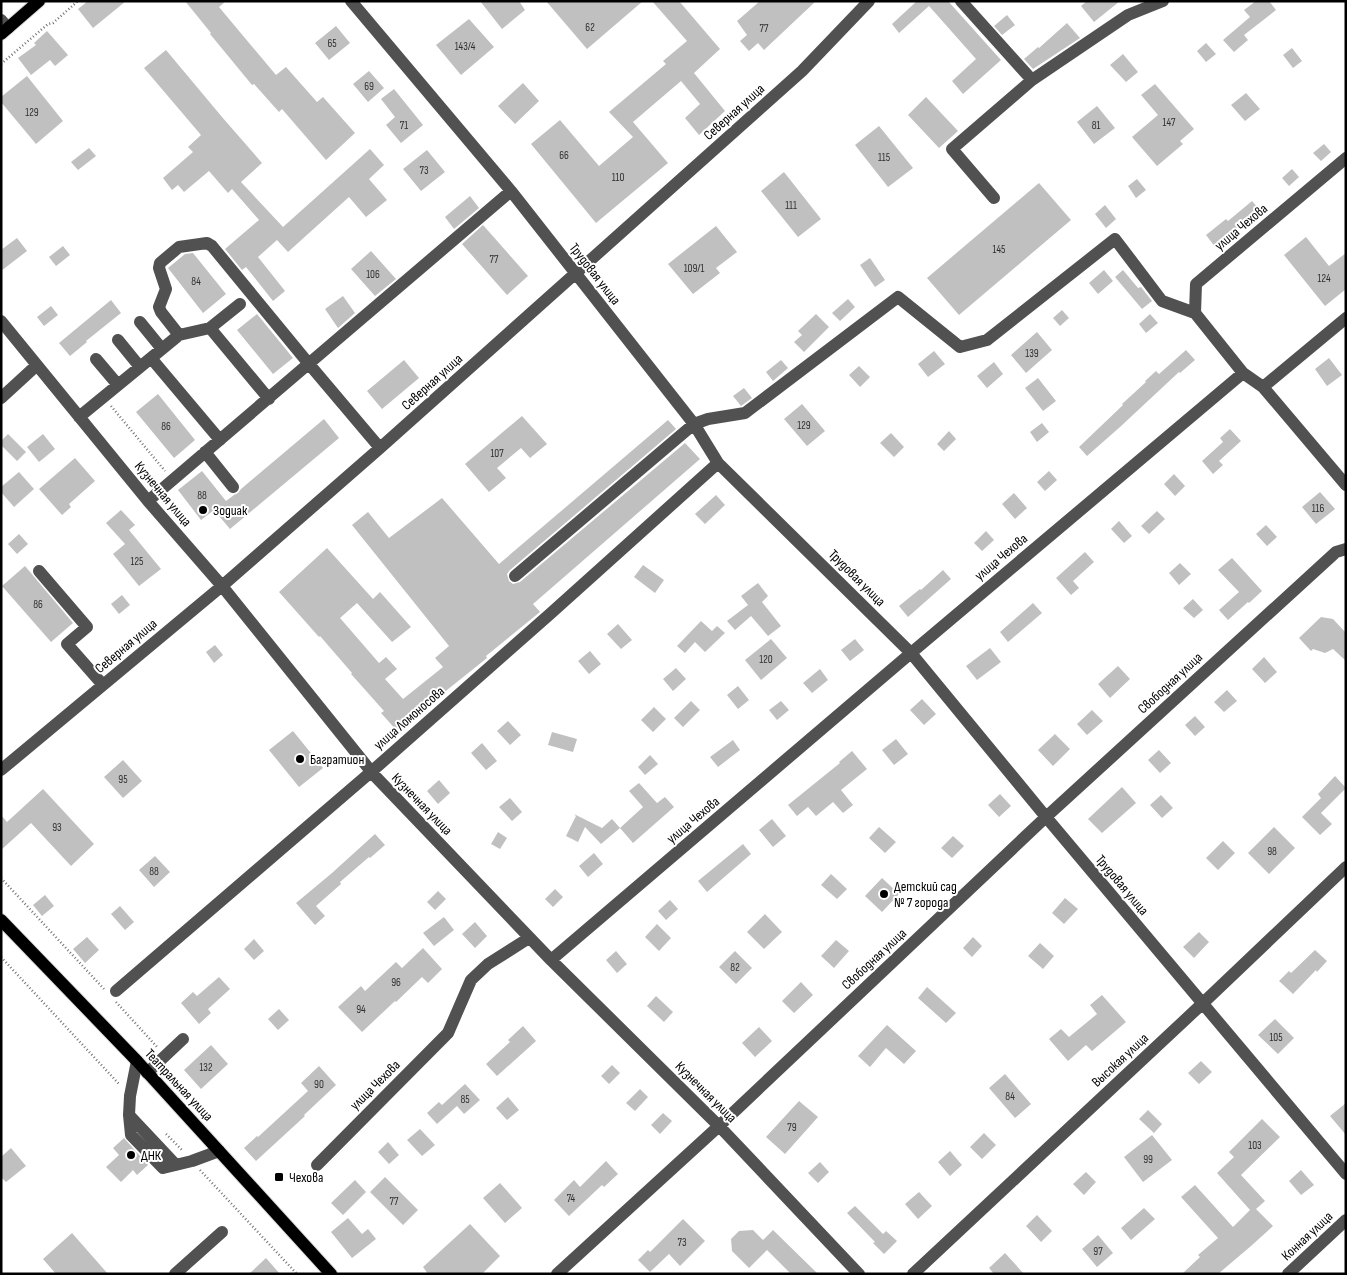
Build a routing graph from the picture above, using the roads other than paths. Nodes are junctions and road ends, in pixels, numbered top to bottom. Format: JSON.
{"nodes":[{"id":1,"x":39,"y":1,"type":"edge"},
{"id":2,"x":351,"y":1,"type":"edge"},
{"id":3,"x":869,"y":1,"type":"edge"},
{"id":4,"x":961,"y":1,"type":"edge"},
{"id":5,"x":1163,"y":1,"type":"edge"},
{"id":6,"x":4,"y":27,"type":"edge"},
{"id":7,"x":1032,"y":80,"type":"junction"},
{"id":8,"x":1346,"y":158,"type":"edge"},
{"id":9,"x":511,"y":191,"type":"junction"},
{"id":10,"x":994,"y":198,"type":"dead end"},
{"id":11,"x":575,"y":273,"type":"junction"},
{"id":12,"x":240,"y":304,"type":"dead end"},
{"id":13,"x":1195,"y":313,"type":"junction"},
{"id":14,"x":1346,"y":318,"type":"edge"},
{"id":15,"x":1,"y":321,"type":"edge"},
{"id":16,"x":140,"y":322,"type":"dead end"},
{"id":17,"x":210,"y":328,"type":"junction"},
{"id":18,"x":179,"y":335,"type":"junction"},
{"id":19,"x":118,"y":340,"type":"dead end"},
{"id":20,"x":162,"y":349,"type":"junction"},
{"id":21,"x":151,"y":358,"type":"junction"},
{"id":22,"x":96,"y":359,"type":"dead end"},
{"id":23,"x":309,"y":364,"type":"junction"},
{"id":24,"x":37,"y":365,"type":"junction"},
{"id":25,"x":140,"y":367,"type":"junction"},
{"id":26,"x":1242,"y":373,"type":"junction"},
{"id":27,"x":118,"y":385,"type":"junction"},
{"id":28,"x":1263,"y":387,"type":"junction"},
{"id":29,"x":1,"y":398,"type":"edge"},
{"id":30,"x":269,"y":398,"type":"junction"},
{"id":31,"x":79,"y":417,"type":"junction"},
{"id":32,"x":694,"y":424,"type":"junction"},
{"id":33,"x":220,"y":440,"type":"junction"},
{"id":34,"x":380,"y":448,"type":"junction"},
{"id":35,"x":205,"y":452,"type":"junction"},
{"id":36,"x":718,"y":462,"type":"junction"},
{"id":37,"x":1346,"y":485,"type":"edge"},
{"id":38,"x":233,"y":486,"type":"dead end"},
{"id":39,"x":148,"y":501,"type":"junction"},
{"id":40,"x":1346,"y":549,"type":"edge"},
{"id":41,"x":39,"y":570,"type":"dead end"},
{"id":42,"x":515,"y":576,"type":"dead end"},
{"id":43,"x":222,"y":586,"type":"junction"},
{"id":44,"x":911,"y":653,"type":"junction"},
{"id":45,"x":103,"y":685,"type":"junction"},
{"id":46,"x":1,"y":770,"type":"edge"},
{"id":47,"x":371,"y":772,"type":"junction"},
{"id":48,"x":1046,"y":818,"type":"junction"},
{"id":49,"x":1346,"y":867,"type":"edge"},
{"id":50,"x":1,"y":920,"type":"edge"},
{"id":51,"x":530,"y":938,"type":"junction"},
{"id":52,"x":551,"y":960,"type":"junction"},
{"id":53,"x":112,"y":994,"type":"road end"},
{"id":54,"x":1202,"y":1004,"type":"junction"},
{"id":55,"x":183,"y":1039,"type":"dead end"},
{"id":56,"x":137,"y":1061,"type":"junction"},
{"id":57,"x":147,"y":1073,"type":"junction"},
{"id":58,"x":719,"y":1126,"type":"junction"},
{"id":59,"x":220,"y":1151,"type":"junction"},
{"id":60,"x":317,"y":1165,"type":"dead end"},
{"id":61,"x":1346,"y":1174,"type":"edge"},
{"id":62,"x":1346,"y":1220,"type":"edge"},
{"id":63,"x":222,"y":1232,"type":"dead end"},
{"id":64,"x":175,"y":1274,"type":"edge"},
{"id":65,"x":331,"y":1274,"type":"edge"},
{"id":66,"x":557,"y":1274,"type":"edge"},
{"id":67,"x":859,"y":1274,"type":"edge"},
{"id":68,"x":913,"y":1274,"type":"edge"},
{"id":69,"x":1288,"y":1274,"type":"edge"}],
"edges":[{"from":1,"to":6,"type":"main road"},
{"from":2,"to":9,"type":"street","name":"Трудовая улица"},
{"from":3,"to":11,"type":"street","name":"Северная улица"},
{"from":4,"to":7,"type":"street"},
{"from":5,"to":7,"type":"street"},
{"from":7,"to":10,"type":"street"},
{"from":8,"to":13,"type":"street","name":"улица Чехова"},
{"from":9,"to":11,"type":"street","name":"Трудовая улица"},
{"from":9,"to":23,"type":"street"},
{"from":11,"to":32,"type":"street","name":"Трудовая улица"},
{"from":11,"to":34,"type":"street","name":"Северная улица"},
{"from":12,"to":17,"type":"street"},
{"from":13,"to":26,"type":"street"},
{"from":13,"to":32,"type":"street"},
{"from":14,"to":28,"type":"street"},
{"from":15,"to":24,"type":"street","name":"Кузнечная улица"},
{"from":16,"to":20,"type":"street"},
{"from":17,"to":18,"type":"street"},
{"from":17,"to":30,"type":"street"},
{"from":18,"to":20,"type":"street"},
{"from":18,"to":23,"type":"street"},
{"from":19,"to":25,"type":"street"},
{"from":20,"to":21,"type":"street"},
{"from":21,"to":25,"type":"street"},
{"from":21,"to":33,"type":"street"},
{"from":22,"to":27,"type":"street"},
{"from":23,"to":30,"type":"street"},
{"from":23,"to":34,"type":"street"},
{"from":24,"to":29,"type":"street"},
{"from":24,"to":31,"type":"street","name":"Кузнечная улица"},
{"from":25,"to":27,"type":"street"},
{"from":26,"to":28,"type":"street"},
{"from":26,"to":44,"type":"street","name":"улица Чехова"},
{"from":27,"to":31,"type":"street"},
{"from":28,"to":37,"type":"street"},
{"from":30,"to":33,"type":"street"},
{"from":31,"to":39,"type":"street","name":"Кузнечная улица"},
{"from":32,"to":36,"type":"street","name":"Трудовая улица"},
{"from":32,"to":42,"type":"street"},
{"from":33,"to":35,"type":"street"},
{"from":34,"to":43,"type":"street","name":"Северная улица"},
{"from":35,"to":38,"type":"street"},
{"from":35,"to":39,"type":"street"},
{"from":36,"to":44,"type":"street","name":"Трудовая улица"},
{"from":36,"to":47,"type":"street","name":"улица Ломоносова"},
{"from":39,"to":43,"type":"street","name":"Кузнечная улица"},
{"from":40,"to":48,"type":"street","name":"Свободная улица"},
{"from":41,"to":45,"type":"street"},
{"from":43,"to":45,"type":"street","name":"Северная улица"},
{"from":43,"to":47,"type":"street","name":"Кузнечная улица"},
{"from":44,"to":48,"type":"street","name":"Трудовая улица"},
{"from":44,"to":52,"type":"street","name":"улица Чехова"},
{"from":45,"to":46,"type":"street","name":"Северная улица"},
{"from":47,"to":51,"type":"street","name":"Кузнечная улица"},
{"from":47,"to":53,"type":"street","name":"улица Ломоносова"},
{"from":48,"to":54,"type":"street","name":"Трудовая улица"},
{"from":48,"to":58,"type":"street","name":"Свободная улица"},
{"from":49,"to":54,"type":"street","name":"Высокая улица"},
{"from":50,"to":56,"type":"main road","name":"Театральная улица"},
{"from":51,"to":52,"type":"street","name":"Кузнечная улица"},
{"from":51,"to":60,"type":"street","name":"улица Чехова"},
{"from":52,"to":58,"type":"street","name":"Кузнечная улица"},
{"from":54,"to":61,"type":"street","name":"Трудовая улица"},
{"from":54,"to":68,"type":"street","name":"Высокая улица"},
{"from":55,"to":57,"type":"street"},
{"from":56,"to":57,"type":"main road","name":"Театральная улица"},
{"from":56,"to":59,"type":"street"},
{"from":57,"to":59,"type":"main road","name":"Театральная улица"},
{"from":58,"to":66,"type":"street","name":"Свободная улица"},
{"from":58,"to":67,"type":"street","name":"Кузнечная улица"},
{"from":59,"to":65,"type":"main road","name":"Театральная улица"},
{"from":62,"to":69,"type":"street","name":"Конная улица"},
{"from":63,"to":64,"type":"street"}]}
